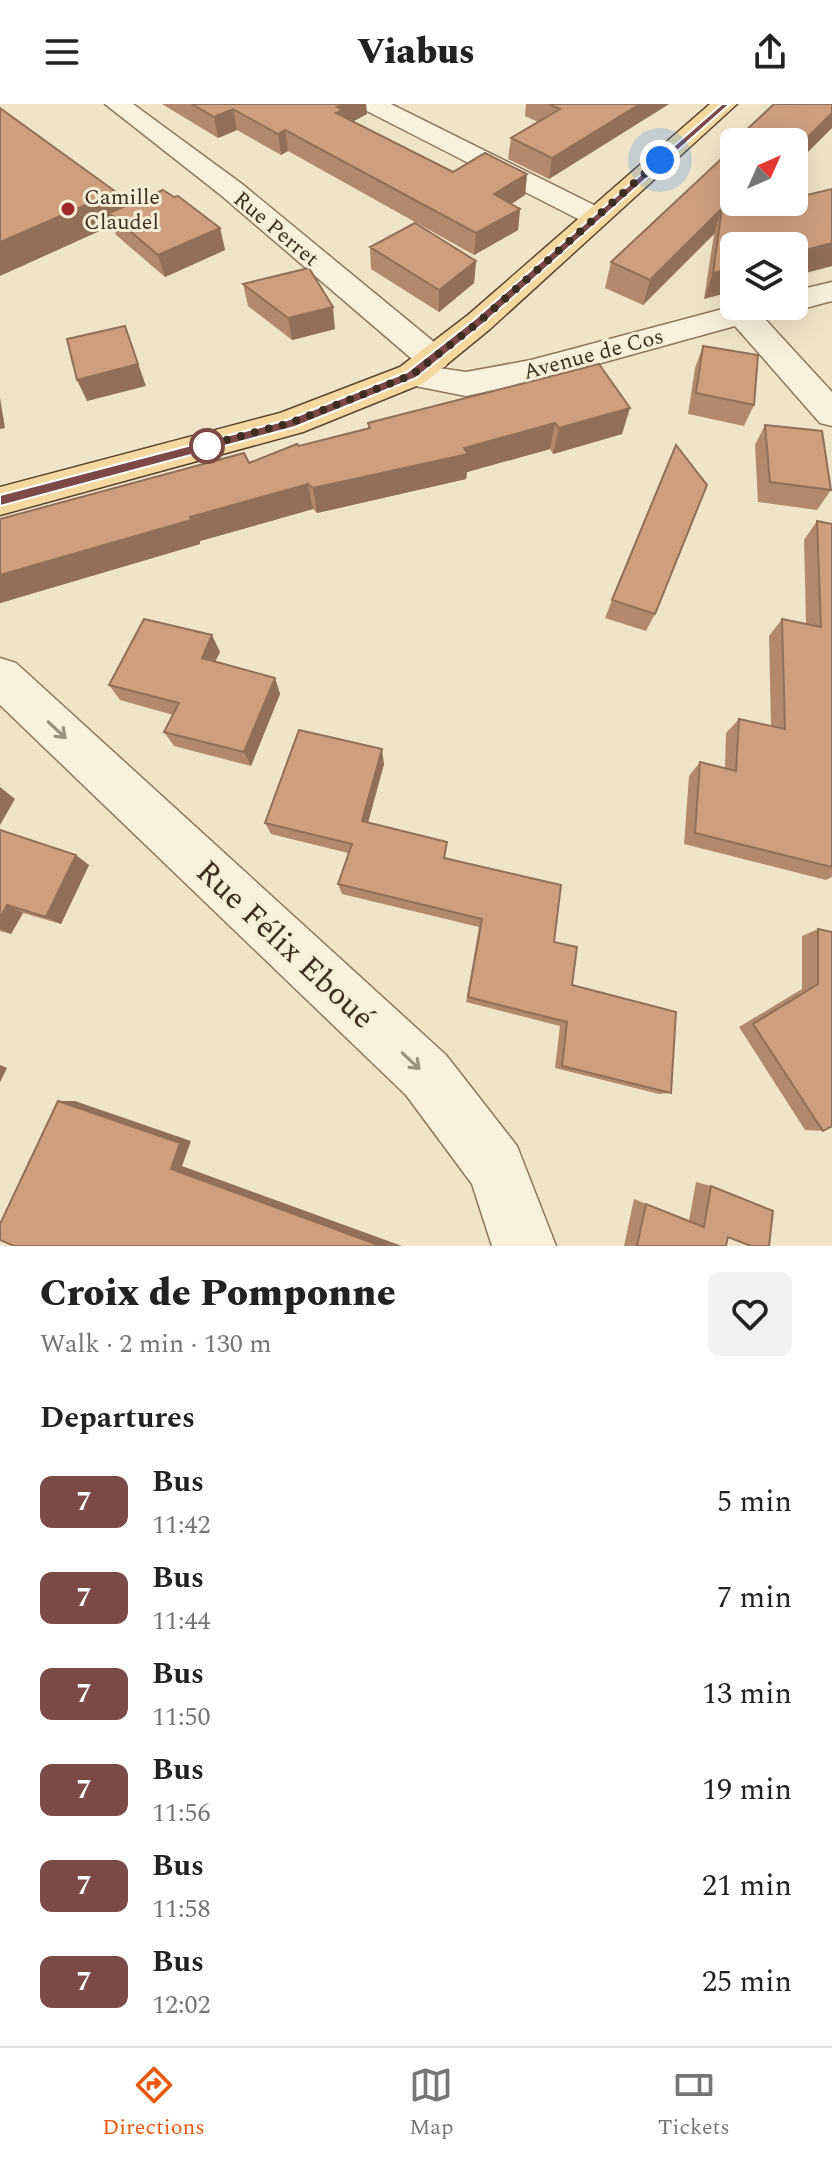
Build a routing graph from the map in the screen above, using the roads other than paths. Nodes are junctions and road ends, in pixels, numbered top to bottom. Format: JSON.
{"nodes":[{"id":1,"x":117,"y":104,"type":"edge"},
{"id":2,"x":372,"y":104,"type":"edge"},
{"id":3,"x":725,"y":104,"type":"edge"},
{"id":4,"x":596,"y":217,"type":"junction"},
{"id":5,"x":832,"y":291,"type":"edge"},
{"id":6,"x":808,"y":297,"type":"edge"},
{"id":7,"x":720,"y":320,"type":"edge"},
{"id":8,"x":765,"y":320,"type":"edge"},
{"id":9,"x":422,"y":367,"type":"junction"},
{"id":10,"x":832,"y":414,"type":"edge"},
{"id":11,"x":0,"y":501,"type":"edge"},
{"id":12,"x":0,"y":677,"type":"edge"},
{"id":13,"x":524,"y":1246,"type":"edge"}],
"edges":[{"from":1,"to":9,"type":"street","name":"Rue Perret"},
{"from":2,"to":4,"type":"street"},
{"from":3,"to":4,"type":"main road"},
{"from":4,"to":9,"type":"main road"},
{"from":5,"to":6,"type":"street"},
{"from":7,"to":9,"type":"street","name":"Avenue de Cos"},
{"from":8,"to":10,"type":"street"},
{"from":9,"to":11,"type":"main road"},
{"from":12,"to":13,"type":"street","name":"Rue Félix Eboué","one_way":true}]}
